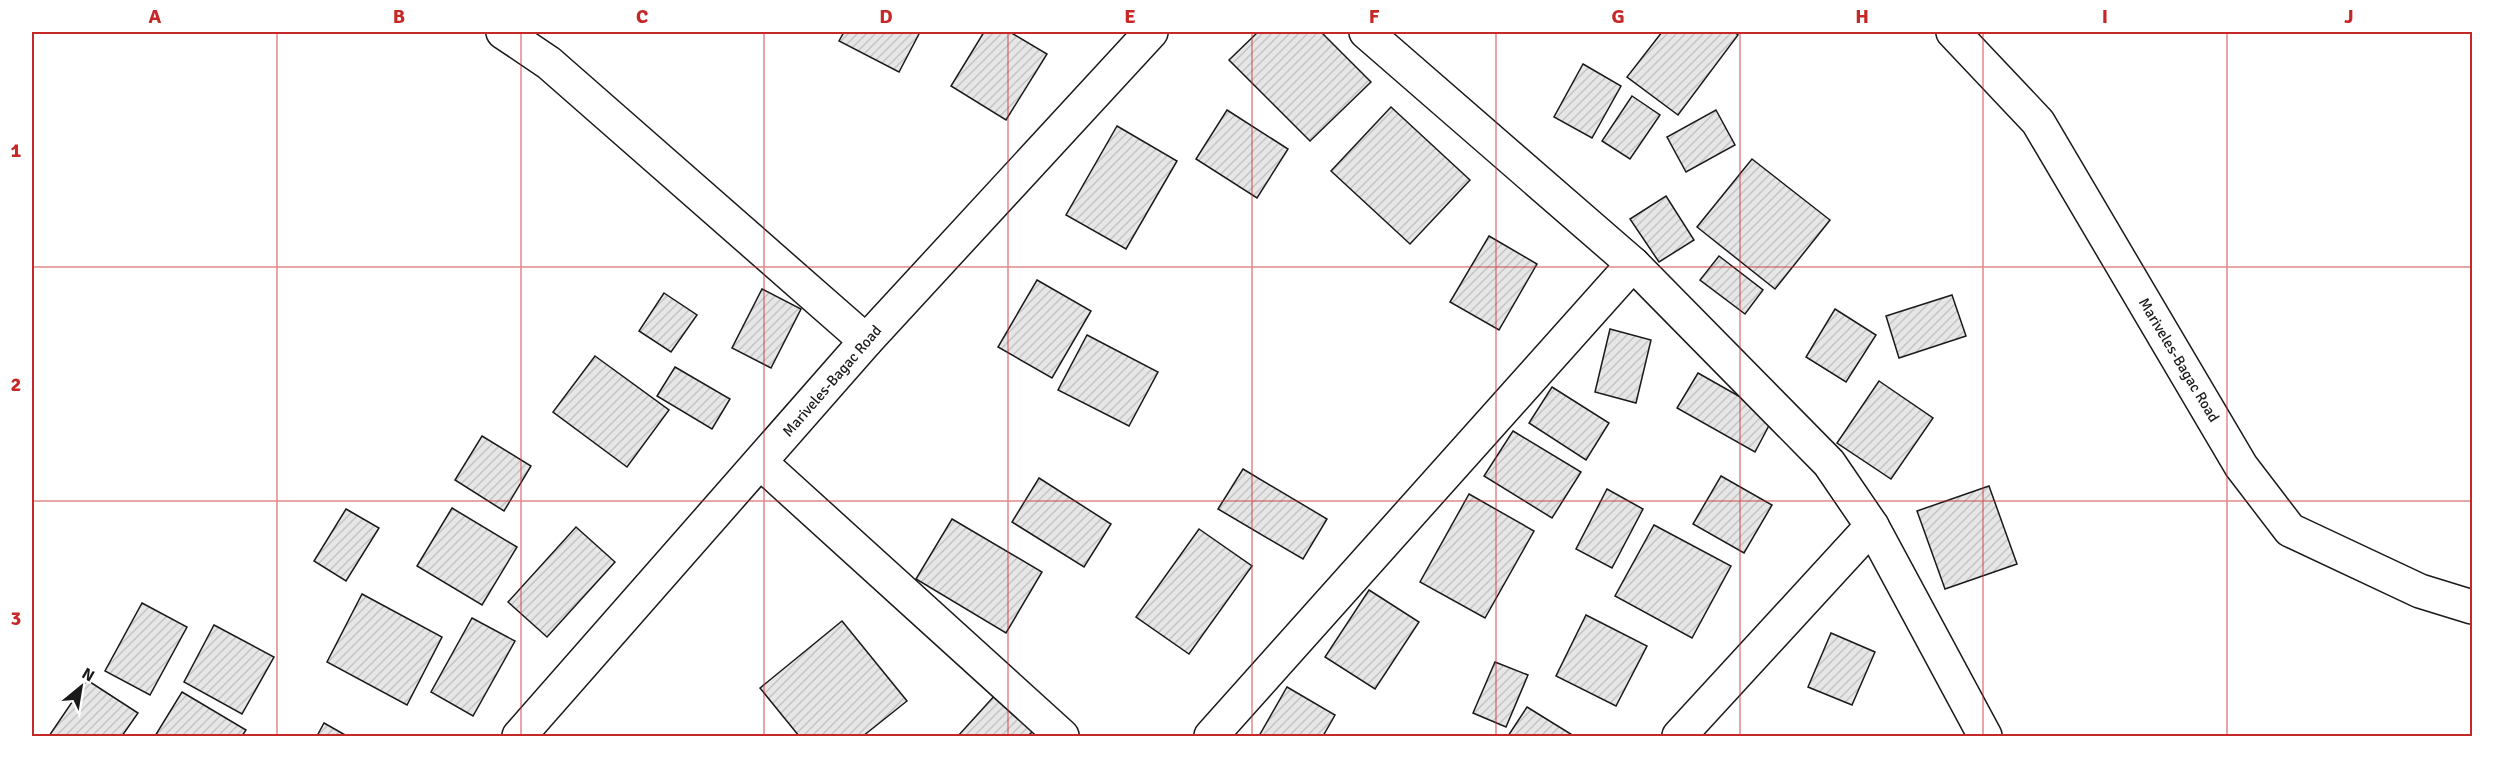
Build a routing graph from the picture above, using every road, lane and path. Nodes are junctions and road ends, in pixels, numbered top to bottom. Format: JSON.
{"nodes":[{"id":1,"x":503,"y":32,"type":"edge"},
{"id":2,"x":1151,"y":32,"type":"edge"},
{"id":3,"x":1366,"y":32,"type":"edge"},
{"id":4,"x":1953,"y":32,"type":"edge"},
{"id":5,"x":1633,"y":264,"type":"junction"},
{"id":6,"x":866,"y":341,"type":"junction"},
{"id":7,"x":760,"y":462,"type":"junction"},
{"id":8,"x":1872,"y":526,"type":"junction"},
{"id":9,"x":2472,"y":607,"type":"edge"},
{"id":10,"x":519,"y":736,"type":"edge"},
{"id":11,"x":1062,"y":736,"type":"edge"},
{"id":12,"x":1210,"y":736,"type":"edge"},
{"id":13,"x":1679,"y":736,"type":"edge"},
{"id":14,"x":1985,"y":736,"type":"edge"}],
"edges":[{"from":1,"to":6,"type":"street"},
{"from":2,"to":6,"type":"street","name":"Mariveles-Bagac Road"},
{"from":3,"to":5,"type":"street"},
{"from":4,"to":9,"type":"street","name":"Mariveles-Bagac Road"},
{"from":5,"to":8,"type":"street"},
{"from":5,"to":12,"type":"street"},
{"from":6,"to":7,"type":"street","name":"Mariveles-Bagac Road"},
{"from":7,"to":10,"type":"street","name":"Mariveles-Bagac Road"},
{"from":7,"to":11,"type":"street"},
{"from":8,"to":13,"type":"street"},
{"from":8,"to":14,"type":"street"}]}
